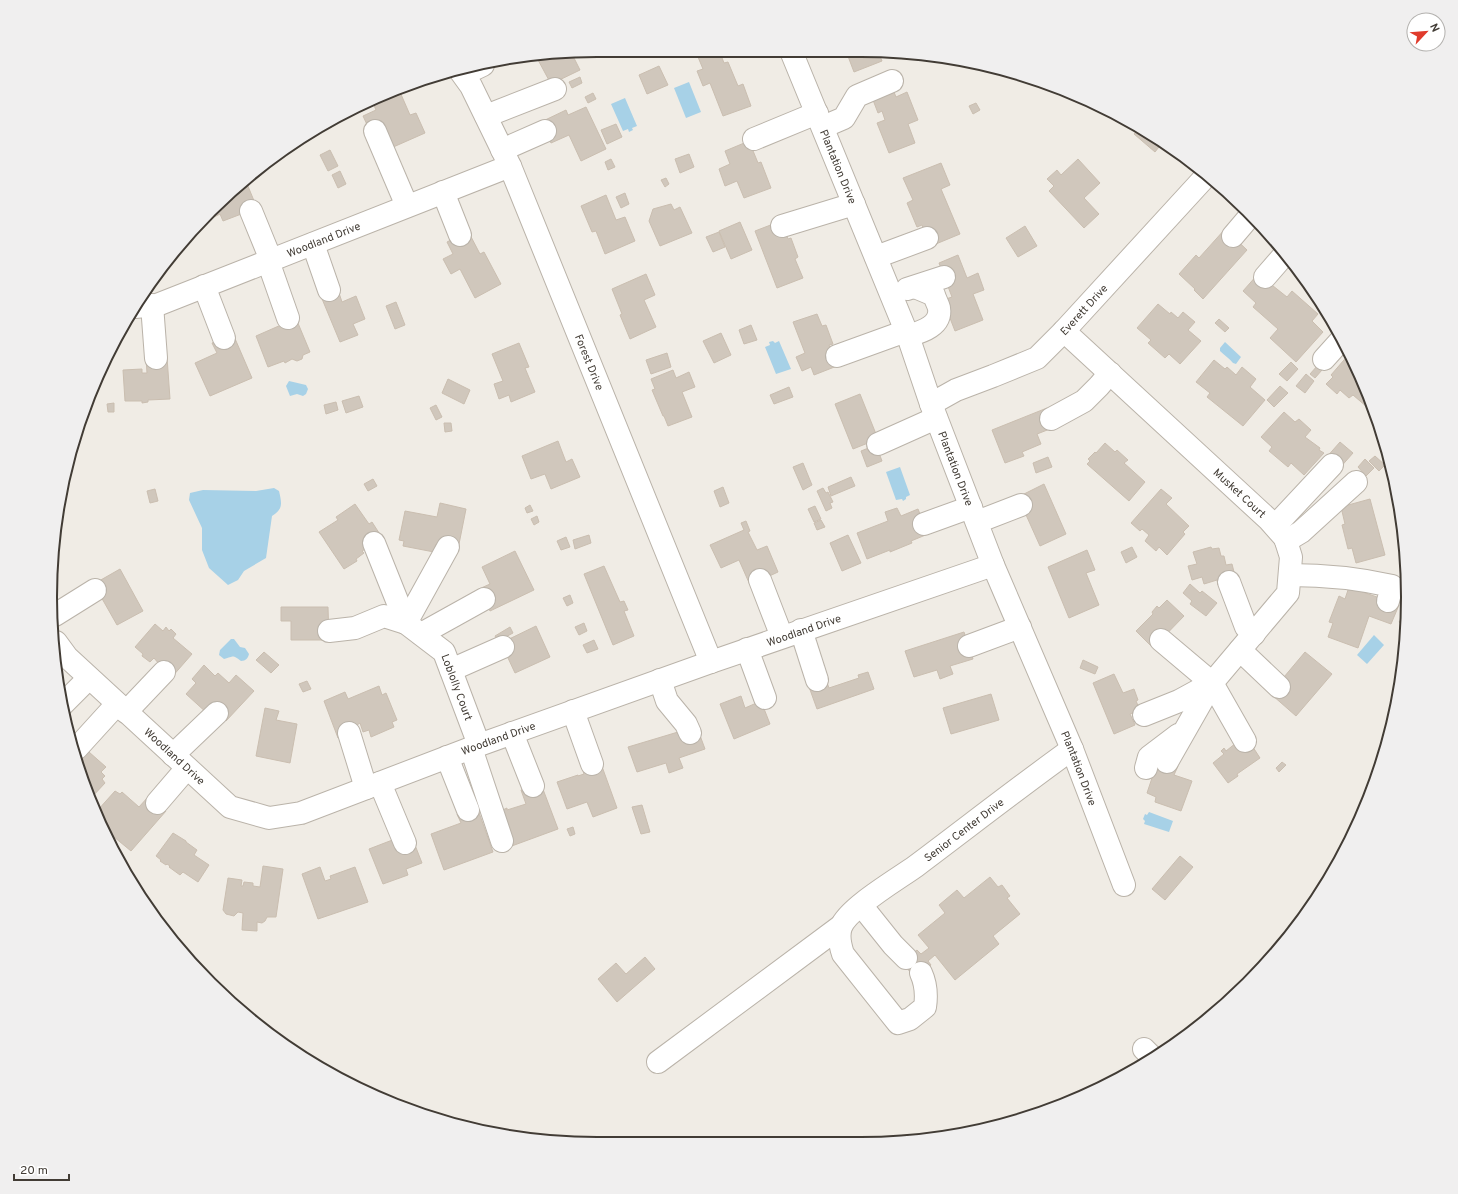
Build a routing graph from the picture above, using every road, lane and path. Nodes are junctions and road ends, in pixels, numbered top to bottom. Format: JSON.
{"nodes":[{"id":1,"x":794,"y":57,"type":"edge"},
{"id":2,"x":463,"y":74,"type":"edge"},
{"id":3,"x":892,"y":81,"type":"dead end"},
{"id":4,"x":555,"y":89,"type":"dead end"},
{"id":5,"x":870,"y":107,"type":"dead end"},
{"id":6,"x":486,"y":116,"type":"junction"},
{"id":7,"x":844,"y":118,"type":"junction"},
{"id":8,"x":820,"y":120,"type":"junction"},
{"id":9,"x":375,"y":131,"type":"dead end"},
{"id":10,"x":545,"y":132,"type":"dead end"},
{"id":11,"x":754,"y":139,"type":"dead end"},
{"id":12,"x":506,"y":158,"type":"junction"},
{"id":13,"x":1203,"y":179,"type":"edge"},
{"id":14,"x":443,"y":192,"type":"junction"},
{"id":15,"x":854,"y":204,"type":"junction"},
{"id":16,"x":408,"y":206,"type":"junction"},
{"id":17,"x":251,"y":211,"type":"dead end"},
{"id":18,"x":1247,"y":219,"type":"edge"},
{"id":19,"x":782,"y":226,"type":"dead end"},
{"id":20,"x":460,"y":235,"type":"dead end"},
{"id":21,"x":1233,"y":236,"type":"dead end"},
{"id":22,"x":927,"y":238,"type":"dead end"},
{"id":23,"x":313,"y":244,"type":"junction"},
{"id":24,"x":876,"y":257,"type":"junction"},
{"id":25,"x":1281,"y":258,"type":"edge"},
{"id":26,"x":269,"y":261,"type":"junction"},
{"id":27,"x":944,"y":276,"type":"dead end"},
{"id":28,"x":1265,"y":277,"type":"dead end"},
{"id":29,"x":204,"y":286,"type":"junction"},
{"id":30,"x":915,"y":287,"type":"junction"},
{"id":31,"x":330,"y":290,"type":"dead end"},
{"id":32,"x":891,"y":295,"type":"junction"},
{"id":33,"x":144,"y":306,"type":"edge"},
{"id":34,"x":288,"y":318,"type":"dead end"},
{"id":35,"x":1064,"y":331,"type":"junction"},
{"id":36,"x":907,"y":334,"type":"junction"},
{"id":37,"x":224,"y":338,"type":"dead end"},
{"id":38,"x":1338,"y":344,"type":"edge"},
{"id":39,"x":837,"y":356,"type":"dead end"},
{"id":40,"x":156,"y":358,"type":"dead end"},
{"id":41,"x":1324,"y":359,"type":"dead end"},
{"id":42,"x":1110,"y":373,"type":"junction"},
{"id":43,"x":933,"y":411,"type":"junction"},
{"id":44,"x":1051,"y":419,"type":"dead end"},
{"id":45,"x":878,"y":444,"type":"dead end"},
{"id":46,"x":1332,"y":465,"type":"dead end"},
{"id":47,"x":1356,"y":482,"type":"dead end"},
{"id":48,"x":1021,"y":505,"type":"dead end"},
{"id":49,"x":974,"y":515,"type":"junction"},
{"id":50,"x":924,"y":524,"type":"dead end"},
{"id":51,"x":1280,"y":534,"type":"junction"},
{"id":52,"x":374,"y":543,"type":"dead end"},
{"id":53,"x":448,"y":547,"type":"dead end"},
{"id":54,"x":994,"y":565,"type":"junction"},
{"id":55,"x":1290,"y":575,"type":"junction"},
{"id":56,"x":760,"y":580,"type":"dead end"},
{"id":57,"x":1229,"y":582,"type":"dead end"},
{"id":58,"x":95,"y":590,"type":"dead end"},
{"id":59,"x":484,"y":599,"type":"dead end"},
{"id":60,"x":1388,"y":601,"type":"dead end"},
{"id":61,"x":57,"y":613,"type":"edge"},
{"id":62,"x":414,"y":628,"type":"junction"},
{"id":63,"x":1020,"y":628,"type":"junction"},
{"id":64,"x":329,"y":631,"type":"dead end"},
{"id":65,"x":792,"y":633,"type":"junction"},
{"id":66,"x":1161,"y":640,"type":"dead end"},
{"id":67,"x":1247,"y":642,"type":"junction"},
{"id":68,"x":969,"y":646,"type":"dead end"},
{"id":69,"x":60,"y":647,"type":"edge"},
{"id":70,"x":503,"y":647,"type":"dead end"},
{"id":71,"x":747,"y":649,"type":"junction"},
{"id":72,"x":711,"y":662,"type":"junction"},
{"id":73,"x":451,"y":670,"type":"junction"},
{"id":74,"x":164,"y":672,"type":"dead end"},
{"id":75,"x":89,"y":678,"type":"junction"},
{"id":76,"x":660,"y":680,"type":"junction"},
{"id":77,"x":817,"y":680,"type":"dead end"},
{"id":78,"x":1212,"y":683,"type":"junction"},
{"id":79,"x":1279,"y":687,"type":"dead end"},
{"id":80,"x":765,"y":698,"type":"dead end"},
{"id":81,"x":67,"y":700,"type":"edge"},
{"id":82,"x":122,"y":708,"type":"junction"},
{"id":83,"x":573,"y":711,"type":"junction"},
{"id":84,"x":217,"y":713,"type":"dead end"},
{"id":85,"x":1144,"y":715,"type":"dead end"},
{"id":86,"x":1185,"y":730,"type":"junction"},
{"id":87,"x":350,"y":733,"type":"dead end"},
{"id":88,"x":512,"y":733,"type":"junction"},
{"id":89,"x":690,"y":733,"type":"dead end"},
{"id":90,"x":1245,"y":741,"type":"dead end"},
{"id":91,"x":475,"y":746,"type":"junction"},
{"id":92,"x":78,"y":747,"type":"edge"},
{"id":93,"x":1072,"y":749,"type":"junction"},
{"id":94,"x":447,"y":757,"type":"junction"},
{"id":95,"x":180,"y":762,"type":"junction"},
{"id":96,"x":1168,"y":762,"type":"dead end"},
{"id":97,"x":592,"y":764,"type":"dead end"},
{"id":98,"x":1146,"y":768,"type":"dead end"},
{"id":99,"x":373,"y":786,"type":"junction"},
{"id":100,"x":533,"y":786,"type":"dead end"},
{"id":101,"x":156,"y":803,"type":"dead end"},
{"id":102,"x":468,"y":810,"type":"dead end"},
{"id":103,"x":502,"y":841,"type":"dead end"},
{"id":104,"x":405,"y":843,"type":"dead end"},
{"id":105,"x":1124,"y":885,"type":"dead end"},
{"id":106,"x":858,"y":907,"type":"junction"},
{"id":107,"x":841,"y":926,"type":"junction"},
{"id":108,"x":658,"y":1062,"type":"dead end"}],
"edges":[{"from":1,"to":8,"type":"street","name":"Plantation Drive"},
{"from":2,"to":6,"type":"street","name":"Forest Drive"},
{"from":3,"to":7,"type":"street"},
{"from":4,"to":6,"type":"street"},
{"from":5,"to":7,"type":"street"},
{"from":6,"to":12,"type":"street","name":"Forest Drive"},
{"from":7,"to":8,"type":"street"},
{"from":8,"to":11,"type":"street"},
{"from":8,"to":15,"type":"street","name":"Plantation Drive"},
{"from":9,"to":16,"type":"street"},
{"from":10,"to":12,"type":"street","name":"Woodland Drive"},
{"from":12,"to":14,"type":"street","name":"Woodland Drive"},
{"from":12,"to":72,"type":"street","name":"Forest Drive"},
{"from":13,"to":35,"type":"street","name":"Everett Drive"},
{"from":14,"to":16,"type":"street","name":"Woodland Drive"},
{"from":14,"to":20,"type":"street"},
{"from":15,"to":19,"type":"street"},
{"from":15,"to":24,"type":"street","name":"Plantation Drive"},
{"from":16,"to":23,"type":"street","name":"Woodland Drive"},
{"from":17,"to":26,"type":"street"},
{"from":18,"to":21,"type":"street"},
{"from":22,"to":24,"type":"street"},
{"from":23,"to":26,"type":"street","name":"Woodland Drive"},
{"from":23,"to":31,"type":"street"},
{"from":24,"to":32,"type":"street","name":"Plantation Drive"},
{"from":25,"to":28,"type":"street"},
{"from":26,"to":29,"type":"street","name":"Woodland Drive"},
{"from":26,"to":34,"type":"street"},
{"from":27,"to":30,"type":"street"},
{"from":29,"to":33,"type":"street","name":"Woodland Drive"},
{"from":29,"to":37,"type":"street"},
{"from":30,"to":32,"type":"street"},
{"from":30,"to":36,"type":"street"},
{"from":32,"to":36,"type":"street","name":"Plantation Drive"},
{"from":33,"to":40,"type":"street"},
{"from":35,"to":42,"type":"street","name":"Musket Court"},
{"from":35,"to":43,"type":"street","name":"Everett Drive"},
{"from":36,"to":39,"type":"street"},
{"from":36,"to":43,"type":"street","name":"Plantation Drive"},
{"from":38,"to":41,"type":"street"},
{"from":42,"to":44,"type":"street"},
{"from":42,"to":51,"type":"street","name":"Musket Court"},
{"from":43,"to":45,"type":"street","name":"Everett Drive"},
{"from":43,"to":49,"type":"street","name":"Plantation Drive"},
{"from":46,"to":51,"type":"street"},
{"from":47,"to":51,"type":"street"},
{"from":48,"to":49,"type":"street"},
{"from":49,"to":50,"type":"street"},
{"from":49,"to":54,"type":"street","name":"Plantation Drive"},
{"from":51,"to":55,"type":"street"},
{"from":52,"to":62,"type":"street"},
{"from":53,"to":62,"type":"street"},
{"from":54,"to":63,"type":"street","name":"Plantation Drive"},
{"from":54,"to":65,"type":"street","name":"Woodland Drive"},
{"from":55,"to":60,"type":"street"},
{"from":55,"to":67,"type":"street"},
{"from":56,"to":65,"type":"street"},
{"from":57,"to":67,"type":"street"},
{"from":58,"to":61,"type":"street"},
{"from":59,"to":62,"type":"street"},
{"from":62,"to":64,"type":"street"},
{"from":62,"to":73,"type":"street","name":"Loblolly Court"},
{"from":63,"to":68,"type":"street"},
{"from":63,"to":93,"type":"street","name":"Plantation Drive"},
{"from":65,"to":71,"type":"street","name":"Woodland Drive"},
{"from":65,"to":77,"type":"street"},
{"from":66,"to":78,"type":"street"},
{"from":67,"to":78,"type":"street"},
{"from":67,"to":79,"type":"street"},
{"from":69,"to":75,"type":"street","name":"Woodland Drive"},
{"from":70,"to":73,"type":"street"},
{"from":71,"to":72,"type":"street","name":"Woodland Drive"},
{"from":71,"to":80,"type":"street"},
{"from":72,"to":76,"type":"street","name":"Woodland Drive"},
{"from":73,"to":91,"type":"street","name":"Loblolly Court"},
{"from":74,"to":82,"type":"street"},
{"from":75,"to":81,"type":"street"},
{"from":75,"to":82,"type":"street","name":"Woodland Drive"},
{"from":76,"to":83,"type":"street","name":"Woodland Drive"},
{"from":76,"to":89,"type":"street"},
{"from":78,"to":85,"type":"street"},
{"from":78,"to":86,"type":"street"},
{"from":78,"to":90,"type":"street"},
{"from":82,"to":92,"type":"street"},
{"from":82,"to":95,"type":"street","name":"Woodland Drive"},
{"from":83,"to":88,"type":"street","name":"Woodland Drive"},
{"from":83,"to":97,"type":"street"},
{"from":84,"to":95,"type":"street"},
{"from":86,"to":96,"type":"street"},
{"from":86,"to":98,"type":"street"},
{"from":87,"to":99,"type":"street"},
{"from":88,"to":91,"type":"street","name":"Woodland Drive"},
{"from":88,"to":100,"type":"street"},
{"from":91,"to":94,"type":"street","name":"Woodland Drive"},
{"from":91,"to":103,"type":"street","name":"Loblolly Court"},
{"from":93,"to":105,"type":"street","name":"Plantation Drive"},
{"from":93,"to":106,"type":"street","name":"Senior Center Drive"},
{"from":94,"to":99,"type":"street","name":"Woodland Drive"},
{"from":94,"to":102,"type":"street"},
{"from":95,"to":99,"type":"street","name":"Woodland Drive"},
{"from":95,"to":101,"type":"street"},
{"from":99,"to":104,"type":"street"},
{"from":106,"to":107,"type":"street","name":"Senior Center Drive"},
{"from":106,"to":107,"type":"street"},
{"from":107,"to":108,"type":"street","name":"Senior Center Drive"}]}
